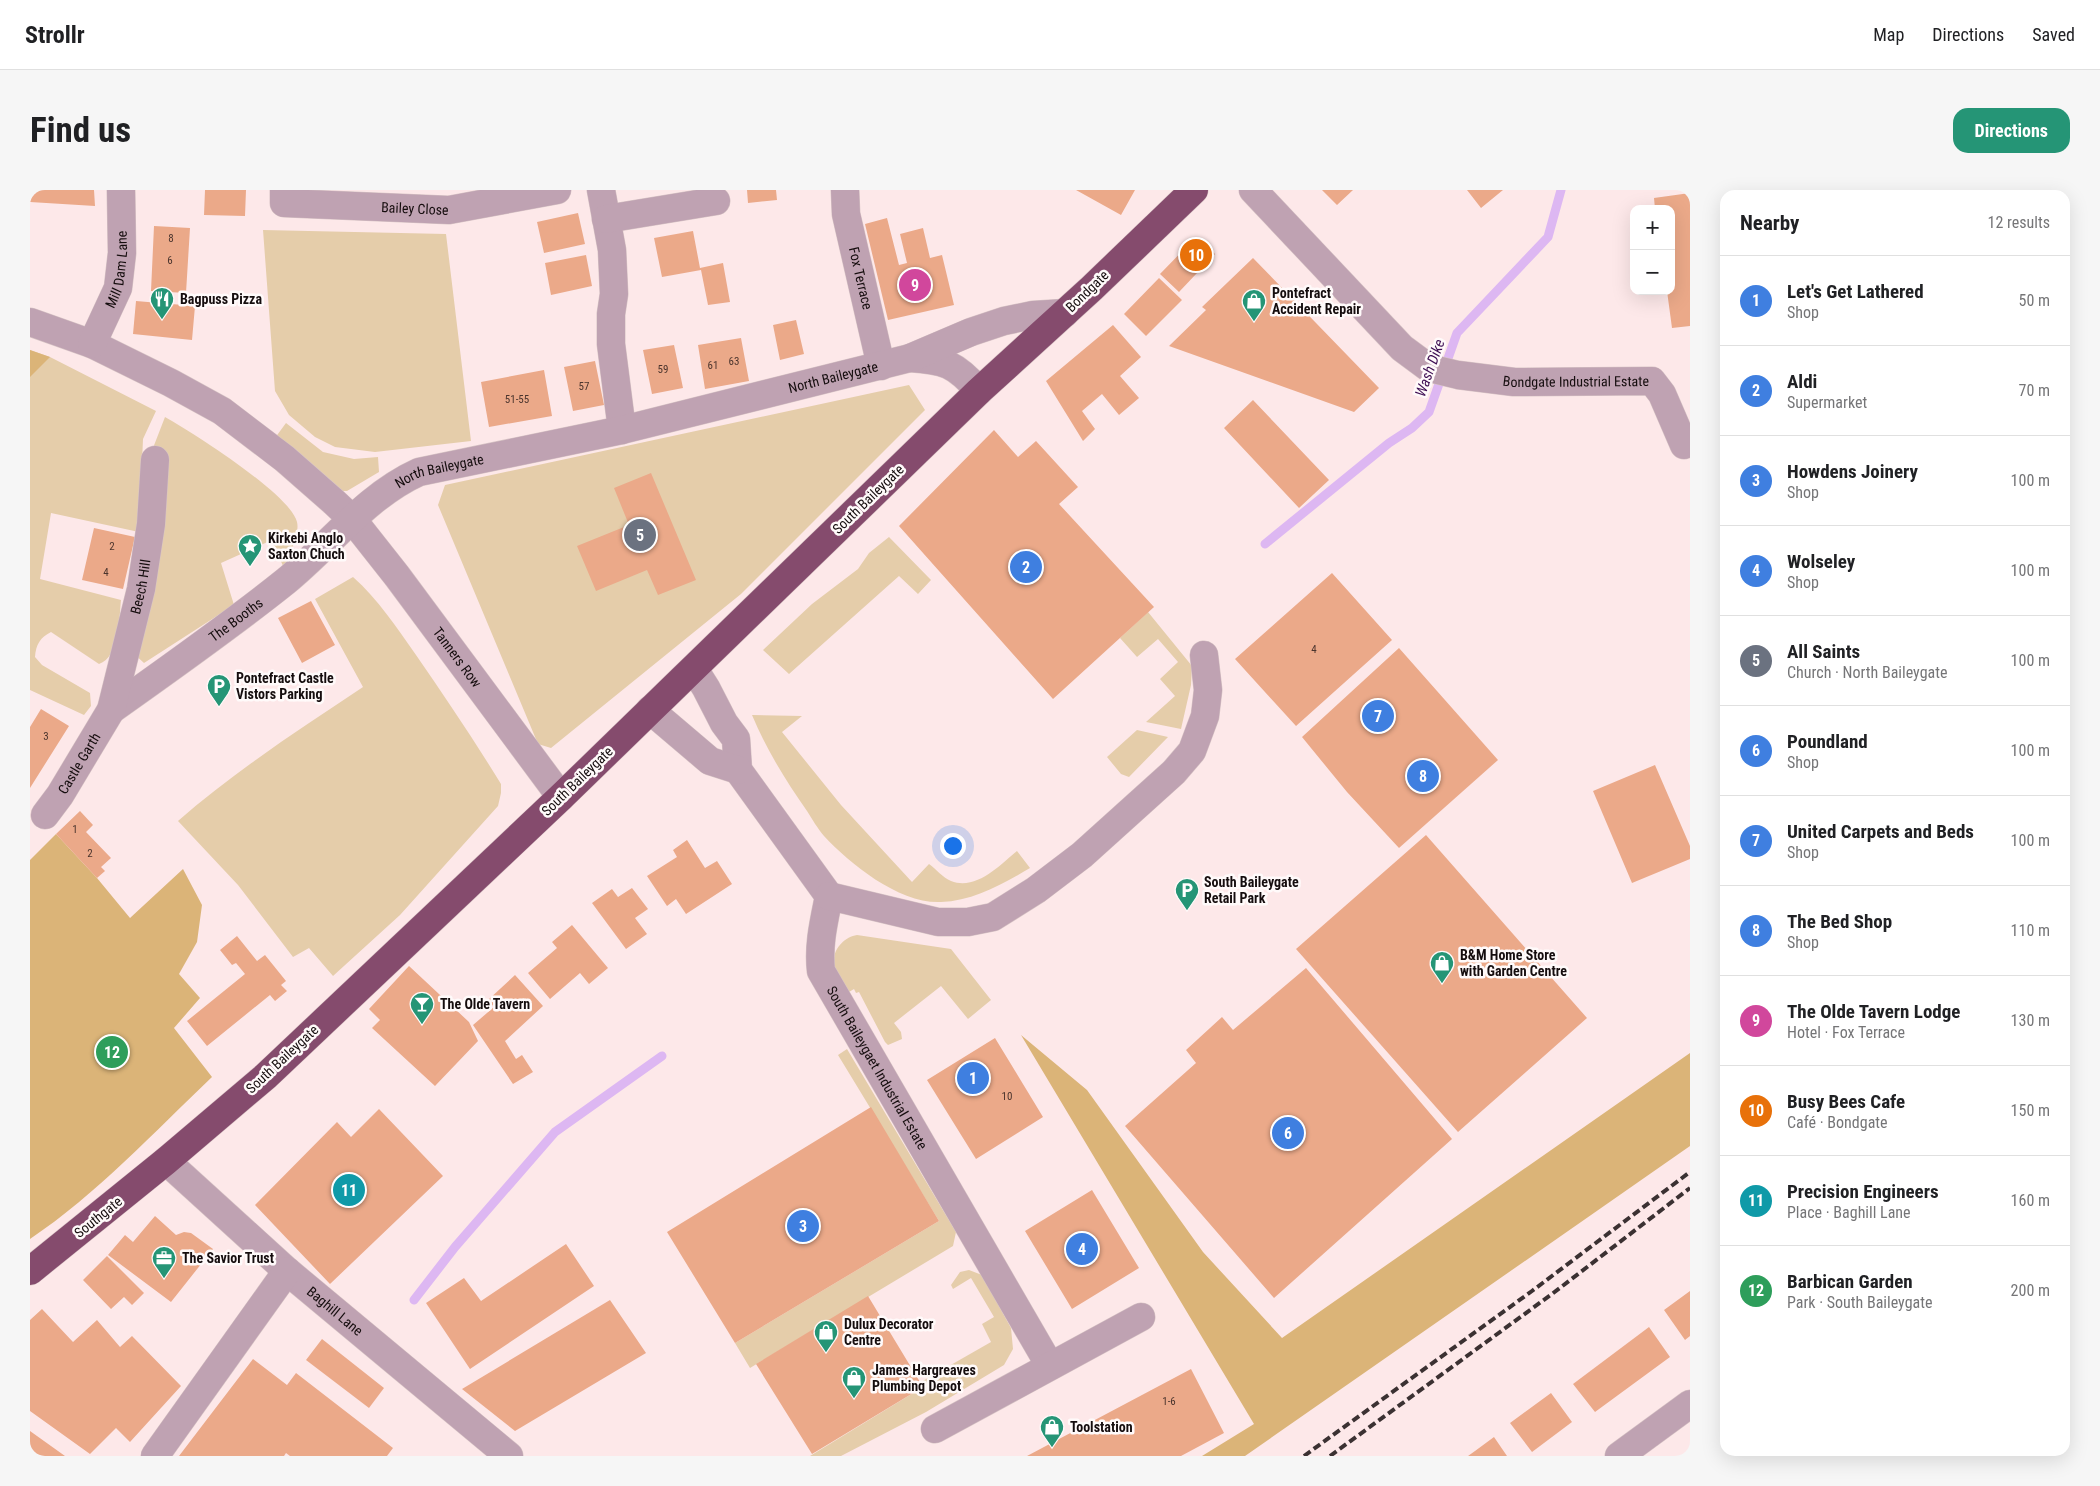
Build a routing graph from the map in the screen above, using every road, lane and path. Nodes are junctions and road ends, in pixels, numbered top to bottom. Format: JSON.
{"nodes":[{"id":1,"x":121,"y":190,"type":"edge"},
{"id":2,"x":284,"y":190,"type":"edge"},
{"id":3,"x":557,"y":190,"type":"edge"},
{"id":4,"x":601,"y":190,"type":"edge"},
{"id":5,"x":1194,"y":190,"type":"edge"},
{"id":6,"x":1253,"y":190,"type":"edge"},
{"id":7,"x":716,"y":201,"type":"dead end"},
{"id":8,"x":846,"y":202,"type":"edge"},
{"id":9,"x":606,"y":219,"type":"junction"},
{"id":10,"x":1065,"y":313,"type":"junction"},
{"id":11,"x":30,"y":322,"type":"edge"},
{"id":12,"x":92,"y":344,"type":"junction"},
{"id":13,"x":910,"y":358,"type":"junction"},
{"id":14,"x":881,"y":366,"type":"junction"},
{"id":15,"x":979,"y":391,"type":"junction"},
{"id":16,"x":622,"y":430,"type":"junction"},
{"id":17,"x":1684,"y":445,"type":"dead end"},
{"id":18,"x":155,"y":460,"type":"dead end"},
{"id":19,"x":352,"y":519,"type":"junction"},
{"id":20,"x":1204,"y":655,"type":"dead end"},
{"id":21,"x":694,"y":669,"type":"junction"},
{"id":22,"x":111,"y":710,"type":"junction"},
{"id":23,"x":650,"y":710,"type":"junction"},
{"id":24,"x":738,"y":770,"type":"junction"},
{"id":25,"x":561,"y":797,"type":"junction"},
{"id":26,"x":45,"y":815,"type":"dead end"},
{"id":27,"x":829,"y":896,"type":"junction"},
{"id":28,"x":166,"y":1161,"type":"junction"},
{"id":29,"x":30,"y":1271,"type":"edge"},
{"id":30,"x":287,"y":1271,"type":"junction"},
{"id":31,"x":1141,"y":1317,"type":"dead end"},
{"id":32,"x":1050,"y":1366,"type":"junction"},
{"id":33,"x":1690,"y":1404,"type":"edge"},
{"id":34,"x":935,"y":1429,"type":"dead end"},
{"id":35,"x":155,"y":1456,"type":"edge"},
{"id":36,"x":509,"y":1456,"type":"edge"},
{"id":37,"x":1619,"y":1456,"type":"edge"}],
"edges":[{"from":1,"to":12,"type":"street","name":"Mill Dam Lane"},
{"from":2,"to":3,"type":"street","name":"Bailey Close"},
{"from":4,"to":9,"type":"street"},
{"from":5,"to":10,"type":"highway","name":"Bondgate"},
{"from":6,"to":17,"type":"street","name":"Bondgate Industrial Estate"},
{"from":7,"to":9,"type":"street"},
{"from":8,"to":14,"type":"street","name":"Fox Terrace"},
{"from":9,"to":16,"type":"street"},
{"from":10,"to":13,"type":"street","name":"North Baileygate"},
{"from":10,"to":15,"type":"highway","name":"Bondgate"},
{"from":11,"to":12,"type":"street"},
{"from":12,"to":19,"type":"street"},
{"from":13,"to":14,"type":"street","name":"North Baileygate"},
{"from":13,"to":15,"type":"street","name":"North Baileygate"},
{"from":14,"to":16,"type":"street","name":"North Baileygate"},
{"from":15,"to":21,"type":"highway","name":"South Baileygate"},
{"from":16,"to":19,"type":"street","name":"North Baileygate"},
{"from":18,"to":22,"type":"street","name":"Beech Hill"},
{"from":19,"to":22,"type":"street","name":"The Booths"},
{"from":19,"to":25,"type":"street","name":"Tanners Row"},
{"from":20,"to":27,"type":"street"},
{"from":21,"to":23,"type":"highway","name":"South Baileygate"},
{"from":21,"to":24,"type":"street"},
{"from":22,"to":26,"type":"street","name":"Castle Garth"},
{"from":23,"to":24,"type":"street"},
{"from":23,"to":25,"type":"highway","name":"South Baileygate"},
{"from":24,"to":27,"type":"street"},
{"from":25,"to":28,"type":"highway","name":"South Baileygate"},
{"from":27,"to":32,"type":"street","name":"South Baileygaet Industrial Estate"},
{"from":28,"to":29,"type":"highway","name":"Southgate"},
{"from":28,"to":30,"type":"street","name":"Baghill Lane"},
{"from":30,"to":35,"type":"street"},
{"from":30,"to":36,"type":"street","name":"Baghill Lane"},
{"from":31,"to":32,"type":"street"},
{"from":32,"to":34,"type":"street"},
{"from":33,"to":37,"type":"street"}]}
